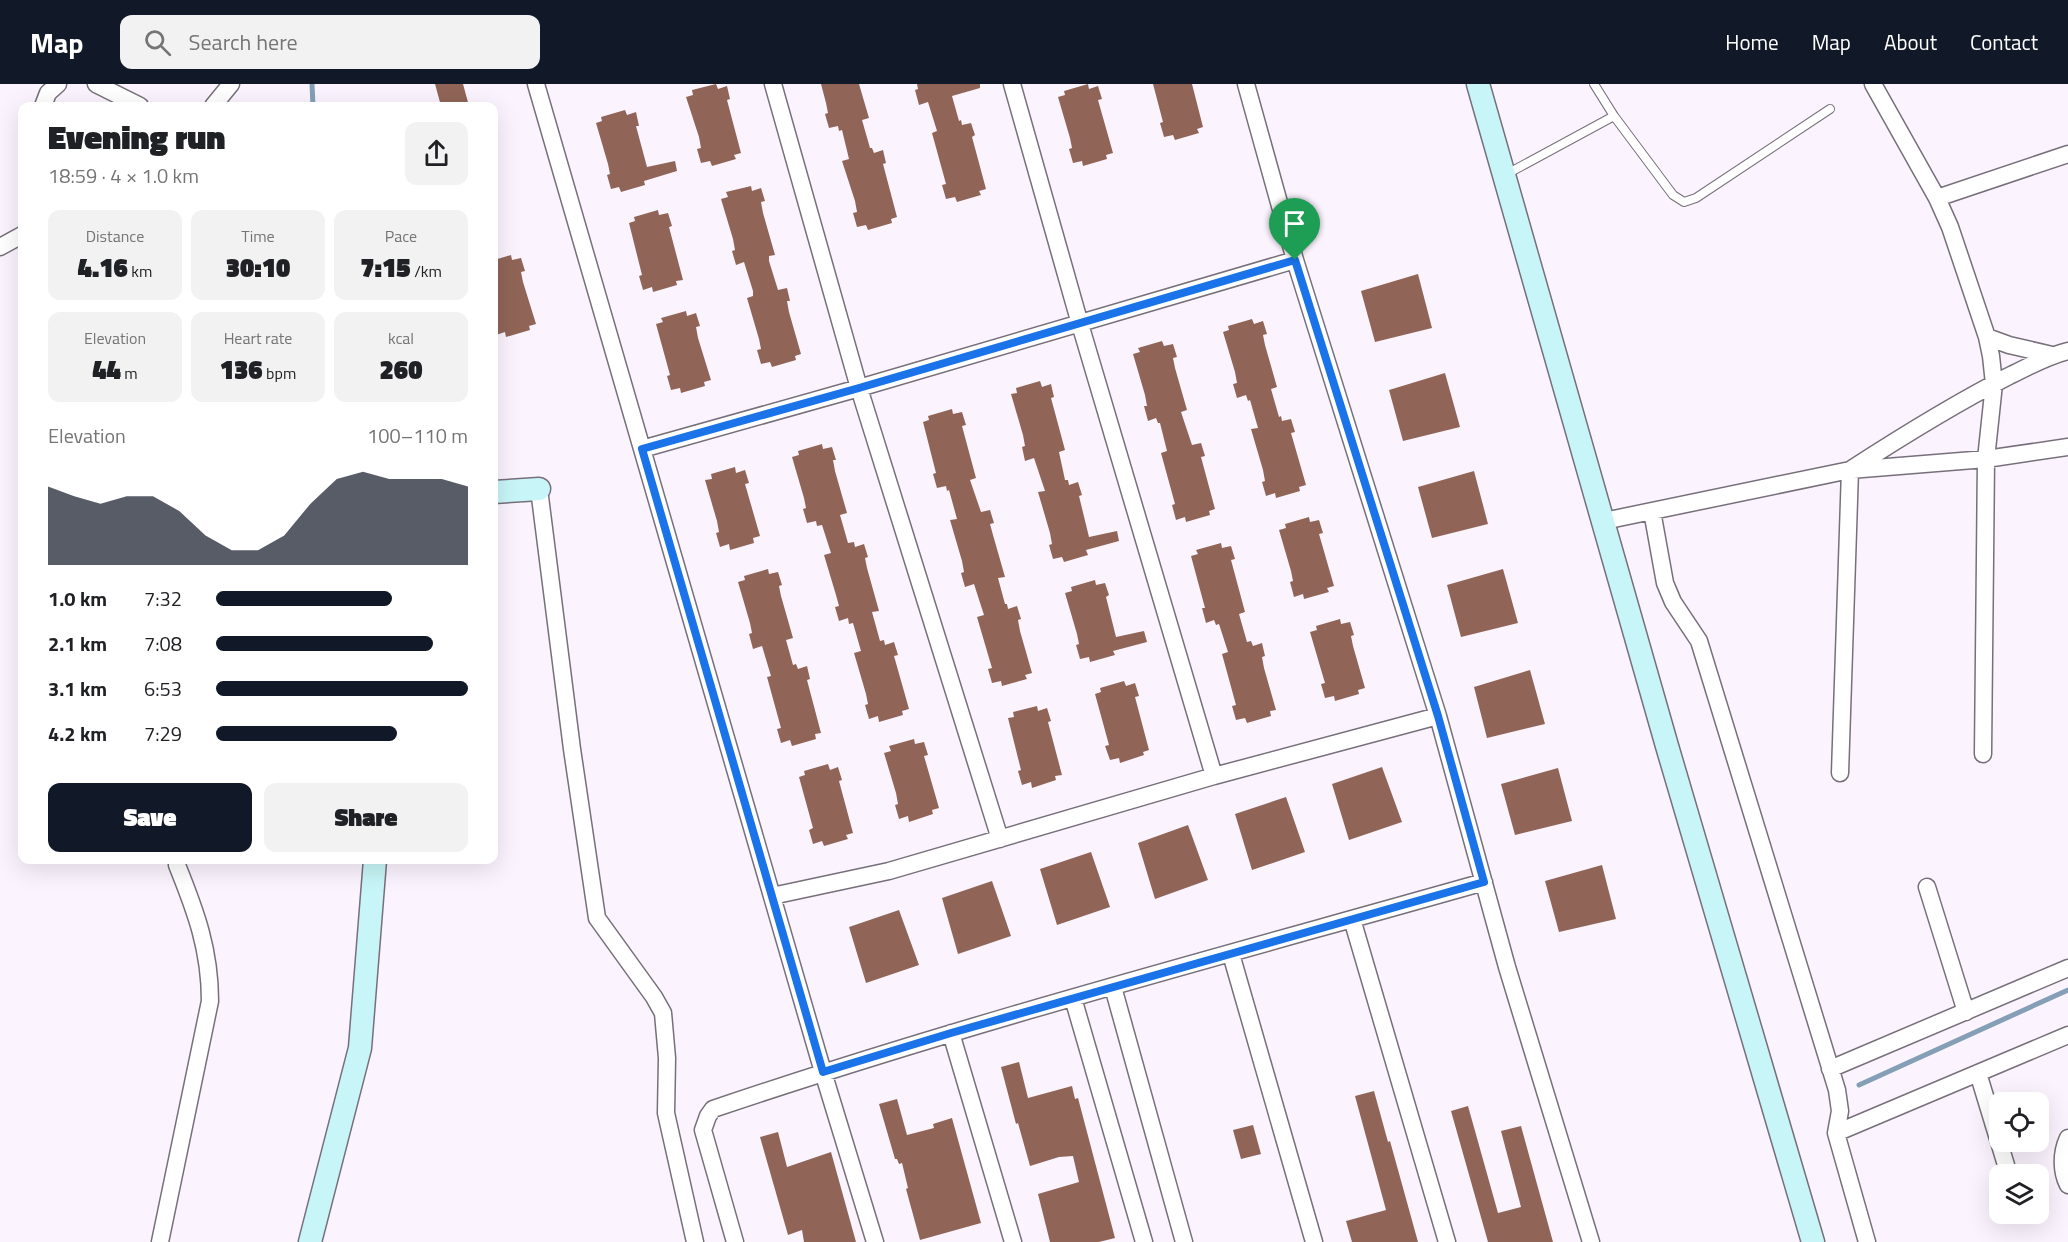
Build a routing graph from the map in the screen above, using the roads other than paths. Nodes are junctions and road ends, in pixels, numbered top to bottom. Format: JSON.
{"nodes":[{"id":1,"x":58,"y":84,"type":"edge"},
{"id":2,"x":96,"y":84,"type":"edge"},
{"id":3,"x":231,"y":84,"type":"edge"},
{"id":4,"x":536,"y":84,"type":"edge"},
{"id":5,"x":773,"y":84,"type":"edge"},
{"id":6,"x":1012,"y":84,"type":"edge"},
{"id":7,"x":1246,"y":84,"type":"edge"},
{"id":8,"x":1478,"y":84,"type":"edge"},
{"id":9,"x":1594,"y":84,"type":"edge"},
{"id":10,"x":1874,"y":84,"type":"edge"},
{"id":11,"x":45,"y":102,"type":"edge"},
{"id":12,"x":132,"y":102,"type":"edge"},
{"id":13,"x":216,"y":102,"type":"edge"},
{"id":14,"x":1830,"y":109,"type":"dead end"},
{"id":15,"x":1614,"y":116,"type":"junction"},
{"id":16,"x":2068,"y":154,"type":"edge"},
{"id":17,"x":1504,"y":175,"type":"junction"},
{"id":18,"x":1937,"y":198,"type":"junction"},
{"id":19,"x":18,"y":237,"type":"edge"},
{"id":20,"x":0,"y":247,"type":"edge"},
{"id":21,"x":1295,"y":260,"type":"junction"},
{"id":22,"x":1080,"y":324,"type":"junction"},
{"id":23,"x":1987,"y":337,"type":"junction"},
{"id":24,"x":2060,"y":353,"type":"edge"},
{"id":25,"x":1994,"y":384,"type":"junction"},
{"id":26,"x":859,"y":388,"type":"junction"},
{"id":27,"x":2068,"y":447,"type":"edge"},
{"id":28,"x":642,"y":449,"type":"junction"},
{"id":29,"x":1986,"y":459,"type":"junction"},
{"id":30,"x":1850,"y":470,"type":"junction"},
{"id":31,"x":539,"y":489,"type":"joint"},
{"id":32,"x":498,"y":492,"type":"edge"},
{"id":33,"x":1652,"y":511,"type":"junction"},
{"id":34,"x":1604,"y":521,"type":"junction"},
{"id":35,"x":1438,"y":716,"type":"junction"},
{"id":36,"x":1983,"y":754,"type":"dead end"},
{"id":37,"x":1840,"y":773,"type":"dead end"},
{"id":38,"x":1214,"y":776,"type":"junction"},
{"id":39,"x":1000,"y":839,"type":"junction"},
{"id":40,"x":177,"y":864,"type":"edge"},
{"id":41,"x":375,"y":864,"type":"edge"},
{"id":42,"x":1484,"y":882,"type":"junction"},
{"id":43,"x":1927,"y":887,"type":"dead end"},
{"id":44,"x":772,"y":896,"type":"junction"},
{"id":45,"x":1352,"y":920,"type":"junction"},
{"id":46,"x":1231,"y":954,"type":"junction"},
{"id":47,"x":2068,"y":968,"type":"edge"},
{"id":48,"x":1113,"y":987,"type":"junction"},
{"id":49,"x":1073,"y":998,"type":"junction"},
{"id":50,"x":1966,"y":1012,"type":"junction"},
{"id":51,"x":951,"y":1033,"type":"junction"},
{"id":52,"x":2068,"y":1035,"type":"edge"},
{"id":53,"x":1830,"y":1069,"type":"junction"},
{"id":54,"x":823,"y":1072,"type":"junction"},
{"id":55,"x":1978,"y":1073,"type":"junction"},
{"id":56,"x":1836,"y":1133,"type":"junction"},
{"id":57,"x":2068,"y":1138,"type":"edge"},
{"id":58,"x":2006,"y":1164,"type":"edge"},
{"id":59,"x":2068,"y":1185,"type":"edge"},
{"id":60,"x":160,"y":1242,"type":"edge"},
{"id":61,"x":310,"y":1242,"type":"edge"},
{"id":62,"x":695,"y":1242,"type":"edge"},
{"id":63,"x":735,"y":1242,"type":"edge"},
{"id":64,"x":875,"y":1242,"type":"edge"},
{"id":65,"x":1013,"y":1242,"type":"edge"},
{"id":66,"x":1144,"y":1242,"type":"edge"},
{"id":67,"x":1184,"y":1242,"type":"edge"},
{"id":68,"x":1314,"y":1242,"type":"edge"},
{"id":69,"x":1447,"y":1242,"type":"edge"},
{"id":70,"x":1592,"y":1242,"type":"edge"},
{"id":71,"x":1813,"y":1242,"type":"edge"},
{"id":72,"x":1867,"y":1242,"type":"edge"}],
"edges":[{"from":1,"to":11,"type":"street"},
{"from":2,"to":12,"type":"street"},
{"from":3,"to":13,"type":"street"},
{"from":4,"to":28,"type":"street"},
{"from":5,"to":26,"type":"street"},
{"from":6,"to":22,"type":"street"},
{"from":7,"to":21,"type":"street"},
{"from":8,"to":17,"type":"street"},
{"from":9,"to":15,"type":"lane"},
{"from":10,"to":18,"type":"street"},
{"from":14,"to":15,"type":"lane"},
{"from":15,"to":17,"type":"lane"},
{"from":16,"to":18,"type":"street"},
{"from":17,"to":34,"type":"street"},
{"from":18,"to":23,"type":"street"},
{"from":19,"to":20,"type":"street"},
{"from":21,"to":22,"type":"street"},
{"from":21,"to":35,"type":"street"},
{"from":22,"to":26,"type":"street"},
{"from":22,"to":38,"type":"street"},
{"from":23,"to":24,"type":"street"},
{"from":23,"to":25,"type":"street"},
{"from":24,"to":25,"type":"street"},
{"from":25,"to":29,"type":"street"},
{"from":25,"to":30,"type":"street"},
{"from":26,"to":28,"type":"street"},
{"from":26,"to":39,"type":"street"},
{"from":27,"to":29,"type":"street"},
{"from":28,"to":44,"type":"street"},
{"from":29,"to":30,"type":"street"},
{"from":29,"to":36,"type":"street"},
{"from":30,"to":33,"type":"street"},
{"from":30,"to":37,"type":"street"},
{"from":31,"to":32,"type":"street"},
{"from":31,"to":62,"type":"street"},
{"from":33,"to":34,"type":"street"},
{"from":33,"to":53,"type":"street"},
{"from":34,"to":71,"type":"street"},
{"from":35,"to":38,"type":"street"},
{"from":35,"to":42,"type":"street"},
{"from":38,"to":39,"type":"street"},
{"from":39,"to":44,"type":"street"},
{"from":40,"to":60,"type":"street"},
{"from":41,"to":61,"type":"street"},
{"from":42,"to":45,"type":"street"},
{"from":42,"to":70,"type":"street"},
{"from":43,"to":50,"type":"street"},
{"from":44,"to":54,"type":"street"},
{"from":45,"to":46,"type":"street"},
{"from":45,"to":69,"type":"street"},
{"from":46,"to":48,"type":"street"},
{"from":46,"to":68,"type":"street"},
{"from":47,"to":50,"type":"street"},
{"from":48,"to":49,"type":"street"},
{"from":48,"to":67,"type":"street"},
{"from":49,"to":51,"type":"street"},
{"from":49,"to":66,"type":"street"},
{"from":50,"to":53,"type":"street"},
{"from":51,"to":54,"type":"street"},
{"from":51,"to":65,"type":"street"},
{"from":52,"to":55,"type":"street"},
{"from":53,"to":56,"type":"street"},
{"from":54,"to":63,"type":"street"},
{"from":54,"to":64,"type":"street"},
{"from":55,"to":56,"type":"street"},
{"from":55,"to":58,"type":"street"},
{"from":56,"to":72,"type":"street"},
{"from":57,"to":59,"type":"street"}]}
